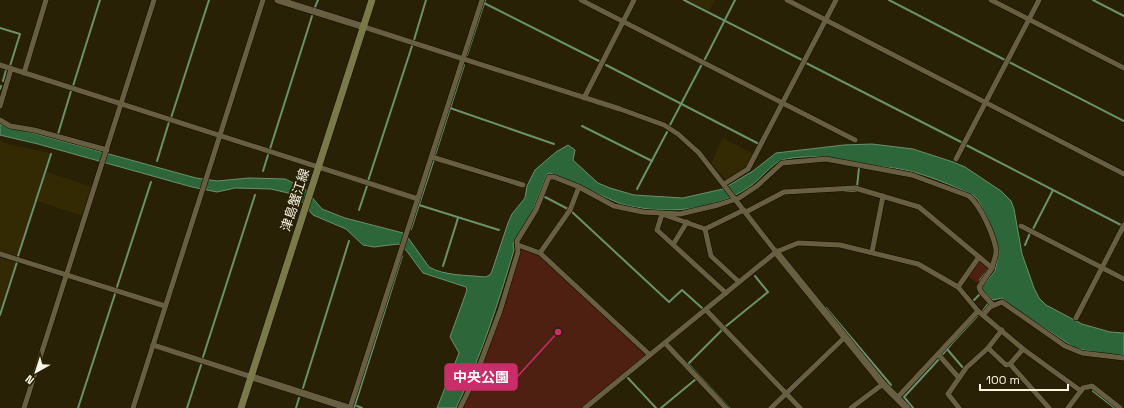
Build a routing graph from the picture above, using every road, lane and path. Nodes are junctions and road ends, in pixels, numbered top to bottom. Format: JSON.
{"nodes":[{"id":1,"x":46,"y":0,"type":"edge"},
{"id":2,"x":154,"y":0,"type":"edge"},
{"id":3,"x":264,"y":0,"type":"edge"},
{"id":4,"x":278,"y":0,"type":"edge"},
{"id":5,"x":372,"y":0,"type":"edge"},
{"id":6,"x":482,"y":0,"type":"edge"},
{"id":7,"x":581,"y":0,"type":"edge"},
{"id":8,"x":634,"y":0,"type":"edge"},
{"id":9,"x":787,"y":0,"type":"edge"},
{"id":10,"x":836,"y":0,"type":"edge"},
{"id":11,"x":991,"y":0,"type":"edge"},
{"id":12,"x":1039,"y":0,"type":"edge"},
{"id":13,"x":825,"y":20,"type":"junction"},
{"id":14,"x":1029,"y":20,"type":"junction"},
{"id":15,"x":623,"y":21,"type":"junction"},
{"id":16,"x":364,"y":27,"type":"junction"},
{"id":17,"x":462,"y":59,"type":"junction"},
{"id":18,"x":0,"y":65,"type":"edge"},
{"id":19,"x":1124,"y":68,"type":"edge"},
{"id":20,"x":11,"y":69,"type":"junction"},
{"id":21,"x":24,"y":73,"type":"junction"},
{"id":22,"x":584,"y":98,"type":"junction"},
{"id":23,"x":782,"y":103,"type":"junction"},
{"id":24,"x":986,"y":103,"type":"junction"},
{"id":25,"x":121,"y":104,"type":"junction"},
{"id":26,"x":0,"y":106,"type":"edge"},
{"id":27,"x":0,"y":120,"type":"edge"},
{"id":28,"x":219,"y":136,"type":"junction"},
{"id":29,"x":855,"y":140,"type":"dead end"},
{"id":30,"x":106,"y":151,"type":"junction"},
{"id":31,"x":432,"y":157,"type":"junction"},
{"id":32,"x":956,"y":159,"type":"dead end"},
{"id":33,"x":319,"y":167,"type":"junction"},
{"id":34,"x":1124,"y":174,"type":"edge"},
{"id":35,"x":523,"y":185,"type":"dead end"},
{"id":36,"x":725,"y":185,"type":"junction"},
{"id":37,"x":579,"y":188,"type":"junction"},
{"id":38,"x":883,"y":196,"type":"junction"},
{"id":39,"x":418,"y":199,"type":"junction"},
{"id":40,"x":735,"y":199,"type":"junction"},
{"id":41,"x":745,"y":211,"type":"junction"},
{"id":42,"x":662,"y":214,"type":"junction"},
{"id":43,"x":687,"y":222,"type":"junction"},
{"id":44,"x":1124,"y":225,"type":"edge"},
{"id":45,"x":1021,"y":226,"type":"dead end"},
{"id":46,"x":705,"y":229,"type":"junction"},
{"id":47,"x":674,"y":244,"type":"junction"},
{"id":48,"x":518,"y":245,"type":"junction"},
{"id":49,"x":776,"y":252,"type":"junction"},
{"id":50,"x":872,"y":252,"type":"junction"},
{"id":51,"x":540,"y":253,"type":"junction"},
{"id":52,"x":0,"y":254,"type":"edge"},
{"id":53,"x":979,"y":257,"type":"junction"},
{"id":54,"x":992,"y":268,"type":"junction"},
{"id":55,"x":1102,"y":268,"type":"junction"},
{"id":56,"x":67,"y":275,"type":"junction"},
{"id":57,"x":1124,"y":279,"type":"edge"},
{"id":58,"x":739,"y":282,"type":"junction"},
{"id":59,"x":958,"y":287,"type":"junction"},
{"id":60,"x":726,"y":293,"type":"junction"},
{"id":61,"x":993,"y":305,"type":"junction"},
{"id":62,"x":165,"y":306,"type":"junction"},
{"id":63,"x":706,"y":310,"type":"junction"},
{"id":64,"x":978,"y":311,"type":"junction"},
{"id":65,"x":983,"y":315,"type":"junction"},
{"id":66,"x":1076,"y":318,"type":"dead end"},
{"id":67,"x":1002,"y":330,"type":"junction"},
{"id":68,"x":845,"y":337,"type":"junction"},
{"id":69,"x":665,"y":343,"type":"junction"},
{"id":70,"x":153,"y":345,"type":"junction"},
{"id":71,"x":988,"y":348,"type":"junction"},
{"id":72,"x":1023,"y":349,"type":"junction"},
{"id":73,"x":938,"y":354,"type":"junction"},
{"id":74,"x":650,"y":355,"type":"junction"},
{"id":75,"x":1124,"y":358,"type":"edge"},
{"id":76,"x":1010,"y":364,"type":"junction"},
{"id":77,"x":252,"y":377,"type":"junction"},
{"id":78,"x":959,"y":378,"type":"junction"},
{"id":79,"x":883,"y":384,"type":"junction"},
{"id":80,"x":1081,"y":391,"type":"junction"},
{"id":81,"x":786,"y":394,"type":"junction"},
{"id":82,"x":897,"y":398,"type":"junction"},
{"id":83,"x":24,"y":408,"type":"edge"},
{"id":84,"x":133,"y":408,"type":"edge"},
{"id":85,"x":241,"y":408,"type":"edge"},
{"id":86,"x":349,"y":408,"type":"edge"},
{"id":87,"x":460,"y":408,"type":"edge"},
{"id":88,"x":585,"y":408,"type":"edge"},
{"id":89,"x":726,"y":408,"type":"edge"},
{"id":90,"x":771,"y":408,"type":"edge"},
{"id":91,"x":800,"y":408,"type":"edge"},
{"id":92,"x":851,"y":408,"type":"edge"},
{"id":93,"x":907,"y":408,"type":"edge"},
{"id":94,"x":959,"y":408,"type":"edge"},
{"id":95,"x":1049,"y":408,"type":"edge"},
{"id":96,"x":1068,"y":408,"type":"edge"},
{"id":97,"x":1120,"y":408,"type":"edge"}],
"edges":[{"from":1,"to":21,"type":"street"},
{"from":2,"to":25,"type":"street"},
{"from":3,"to":28,"type":"street"},
{"from":4,"to":16,"type":"street"},
{"from":5,"to":16,"type":"main road","name":"津島蟹江線"},
{"from":6,"to":17,"type":"street"},
{"from":7,"to":15,"type":"street"},
{"from":8,"to":15,"type":"street"},
{"from":9,"to":13,"type":"street"},
{"from":10,"to":13,"type":"street"},
{"from":11,"to":14,"type":"street"},
{"from":12,"to":14,"type":"street"},
{"from":13,"to":23,"type":"street"},
{"from":13,"to":24,"type":"street"},
{"from":14,"to":19,"type":"street"},
{"from":14,"to":24,"type":"street"},
{"from":15,"to":22,"type":"street"},
{"from":15,"to":23,"type":"street"},
{"from":16,"to":17,"type":"street"},
{"from":16,"to":33,"type":"main road","name":"津島蟹江線"},
{"from":17,"to":22,"type":"street"},
{"from":17,"to":31,"type":"street"},
{"from":18,"to":20,"type":"street"},
{"from":20,"to":21,"type":"street"},
{"from":20,"to":26,"type":"street"},
{"from":21,"to":25,"type":"street"},
{"from":22,"to":36,"type":"street"},
{"from":23,"to":29,"type":"street"},
{"from":23,"to":36,"type":"street"},
{"from":24,"to":32,"type":"street"},
{"from":24,"to":34,"type":"street"},
{"from":25,"to":28,"type":"street"},
{"from":25,"to":30,"type":"street"},
{"from":27,"to":30,"type":"street"},
{"from":28,"to":33,"type":"street"},
{"from":28,"to":62,"type":"street"},
{"from":30,"to":56,"type":"street"},
{"from":31,"to":35,"type":"street"},
{"from":31,"to":39,"type":"street"},
{"from":33,"to":39,"type":"street"},
{"from":33,"to":77,"type":"main road","name":"津島蟹江線"},
{"from":36,"to":40,"type":"street"},
{"from":37,"to":42,"type":"street"},
{"from":37,"to":48,"type":"street"},
{"from":37,"to":51,"type":"street"},
{"from":38,"to":41,"type":"street"},
{"from":38,"to":50,"type":"street"},
{"from":38,"to":53,"type":"street"},
{"from":39,"to":86,"type":"street"},
{"from":40,"to":41,"type":"street"},
{"from":40,"to":42,"type":"street"},
{"from":40,"to":54,"type":"street"},
{"from":41,"to":46,"type":"street"},
{"from":41,"to":49,"type":"street"},
{"from":42,"to":43,"type":"street"},
{"from":42,"to":47,"type":"street"},
{"from":43,"to":46,"type":"street"},
{"from":43,"to":47,"type":"street"},
{"from":44,"to":55,"type":"street"},
{"from":45,"to":55,"type":"street"},
{"from":46,"to":58,"type":"street"},
{"from":47,"to":60,"type":"street"},
{"from":48,"to":51,"type":"street"},
{"from":48,"to":87,"type":"street"},
{"from":49,"to":50,"type":"street"},
{"from":49,"to":58,"type":"street"},
{"from":49,"to":68,"type":"street"},
{"from":50,"to":59,"type":"street"},
{"from":51,"to":74,"type":"street"},
{"from":52,"to":56,"type":"street"},
{"from":53,"to":54,"type":"street"},
{"from":53,"to":59,"type":"street"},
{"from":54,"to":61,"type":"street"},
{"from":55,"to":57,"type":"street"},
{"from":55,"to":66,"type":"street"},
{"from":56,"to":62,"type":"street"},
{"from":56,"to":83,"type":"street"},
{"from":58,"to":60,"type":"street"},
{"from":59,"to":64,"type":"street"},
{"from":60,"to":63,"type":"street"},
{"from":61,"to":65,"type":"street"},
{"from":61,"to":75,"type":"street"},
{"from":62,"to":70,"type":"street"},
{"from":63,"to":69,"type":"street"},
{"from":63,"to":81,"type":"street"},
{"from":64,"to":65,"type":"street"},
{"from":64,"to":73,"type":"street"},
{"from":65,"to":67,"type":"street"},
{"from":67,"to":71,"type":"street"},
{"from":67,"to":72,"type":"street"},
{"from":68,"to":79,"type":"street"},
{"from":68,"to":81,"type":"street"},
{"from":69,"to":74,"type":"street"},
{"from":69,"to":89,"type":"street"},
{"from":70,"to":77,"type":"street"},
{"from":70,"to":84,"type":"street"},
{"from":71,"to":76,"type":"street"},
{"from":71,"to":78,"type":"street"},
{"from":72,"to":76,"type":"street"},
{"from":72,"to":80,"type":"street"},
{"from":73,"to":78,"type":"street"},
{"from":73,"to":82,"type":"street"},
{"from":74,"to":88,"type":"street"},
{"from":76,"to":95,"type":"street"},
{"from":77,"to":85,"type":"main road","name":"津島蟹江線"},
{"from":77,"to":86,"type":"street"},
{"from":78,"to":94,"type":"street"},
{"from":79,"to":82,"type":"street"},
{"from":79,"to":92,"type":"street"},
{"from":80,"to":96,"type":"street"},
{"from":80,"to":97,"type":"street"},
{"from":81,"to":90,"type":"street"},
{"from":81,"to":91,"type":"street"},
{"from":82,"to":93,"type":"street"}]}
